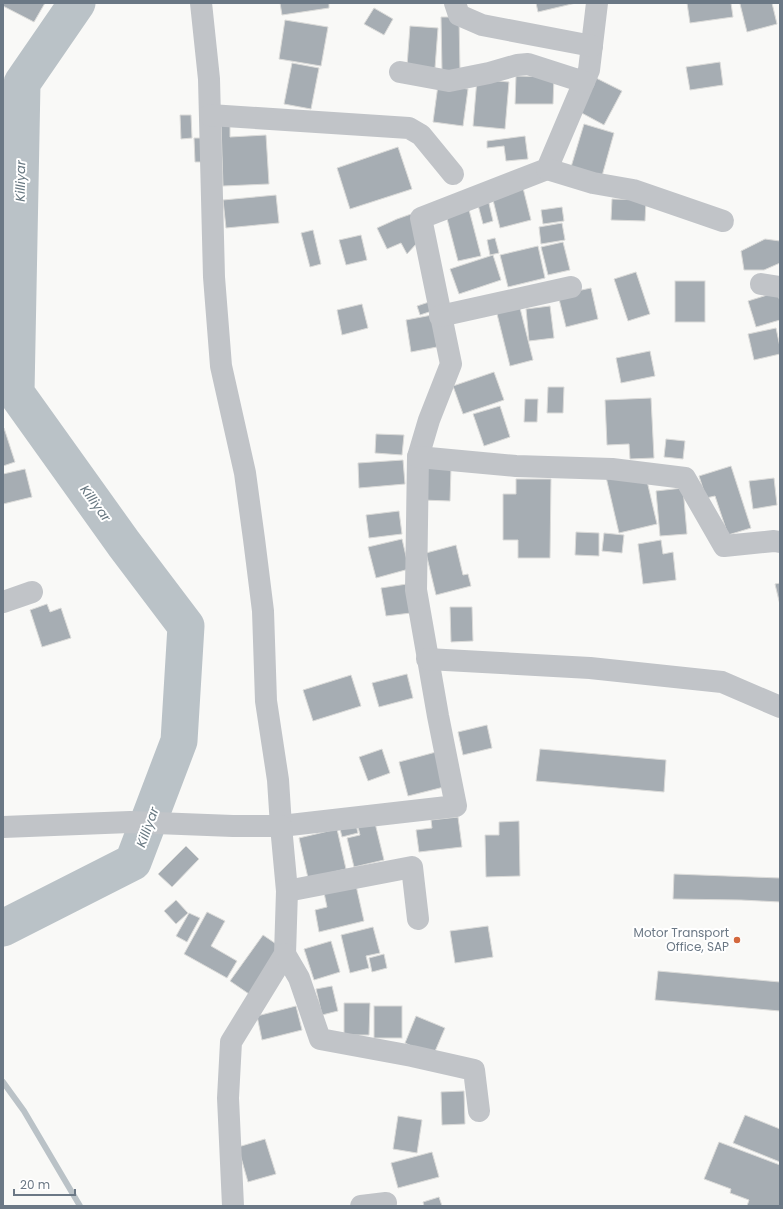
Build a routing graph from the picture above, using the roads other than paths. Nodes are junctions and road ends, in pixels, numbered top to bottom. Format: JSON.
{"nodes":[{"id":1,"x":201,"y":3,"type":"edge"},
{"id":2,"x":455,"y":3,"type":"edge"},
{"id":3,"x":597,"y":3,"type":"edge"},
{"id":4,"x":592,"y":46,"type":"junction"},
{"id":5,"x":400,"y":72,"type":"dead end"},
{"id":6,"x":584,"y":82,"type":"junction"},
{"id":7,"x":210,"y":115,"type":"junction"},
{"id":8,"x":547,"y":169,"type":"junction"},
{"id":9,"x":453,"y":174,"type":"dead end"},
{"id":10,"x":723,"y":221,"type":"dead end"},
{"id":11,"x":571,"y":286,"type":"dead end"},
{"id":12,"x":440,"y":316,"type":"junction"},
{"id":13,"x":418,"y":457,"type":"junction"},
{"id":14,"x":780,"y":542,"type":"edge"},
{"id":15,"x":32,"y":592,"type":"dead end"},
{"id":16,"x":3,"y":602,"type":"edge"},
{"id":17,"x":427,"y":659,"type":"junction"},
{"id":18,"x":780,"y":707,"type":"edge"},
{"id":19,"x":281,"y":826,"type":"junction"},
{"id":20,"x":3,"y":827,"type":"edge"},
{"id":21,"x":287,"y":890,"type":"junction"},
{"id":22,"x":418,"y":919,"type":"dead end"},
{"id":23,"x":286,"y":954,"type":"junction"},
{"id":24,"x":479,"y":1111,"type":"dead end"},
{"id":25,"x":386,"y":1203,"type":"dead end"},
{"id":26,"x":233,"y":1206,"type":"edge"},
{"id":27,"x":361,"y":1206,"type":"edge"}],
"edges":[{"from":1,"to":7,"type":"street"},
{"from":2,"to":4,"type":"street"},
{"from":3,"to":4,"type":"street"},
{"from":4,"to":6,"type":"street"},
{"from":5,"to":6,"type":"street"},
{"from":6,"to":8,"type":"street"},
{"from":7,"to":9,"type":"street"},
{"from":7,"to":19,"type":"street"},
{"from":8,"to":10,"type":"street"},
{"from":8,"to":12,"type":"street"},
{"from":11,"to":12,"type":"street"},
{"from":12,"to":13,"type":"street"},
{"from":13,"to":14,"type":"street"},
{"from":13,"to":17,"type":"street"},
{"from":15,"to":16,"type":"street"},
{"from":17,"to":18,"type":"street"},
{"from":17,"to":19,"type":"street"},
{"from":19,"to":20,"type":"street"},
{"from":19,"to":21,"type":"street"},
{"from":21,"to":22,"type":"street"},
{"from":21,"to":23,"type":"street"},
{"from":23,"to":24,"type":"street"},
{"from":23,"to":26,"type":"street"},
{"from":25,"to":27,"type":"street"}]}
